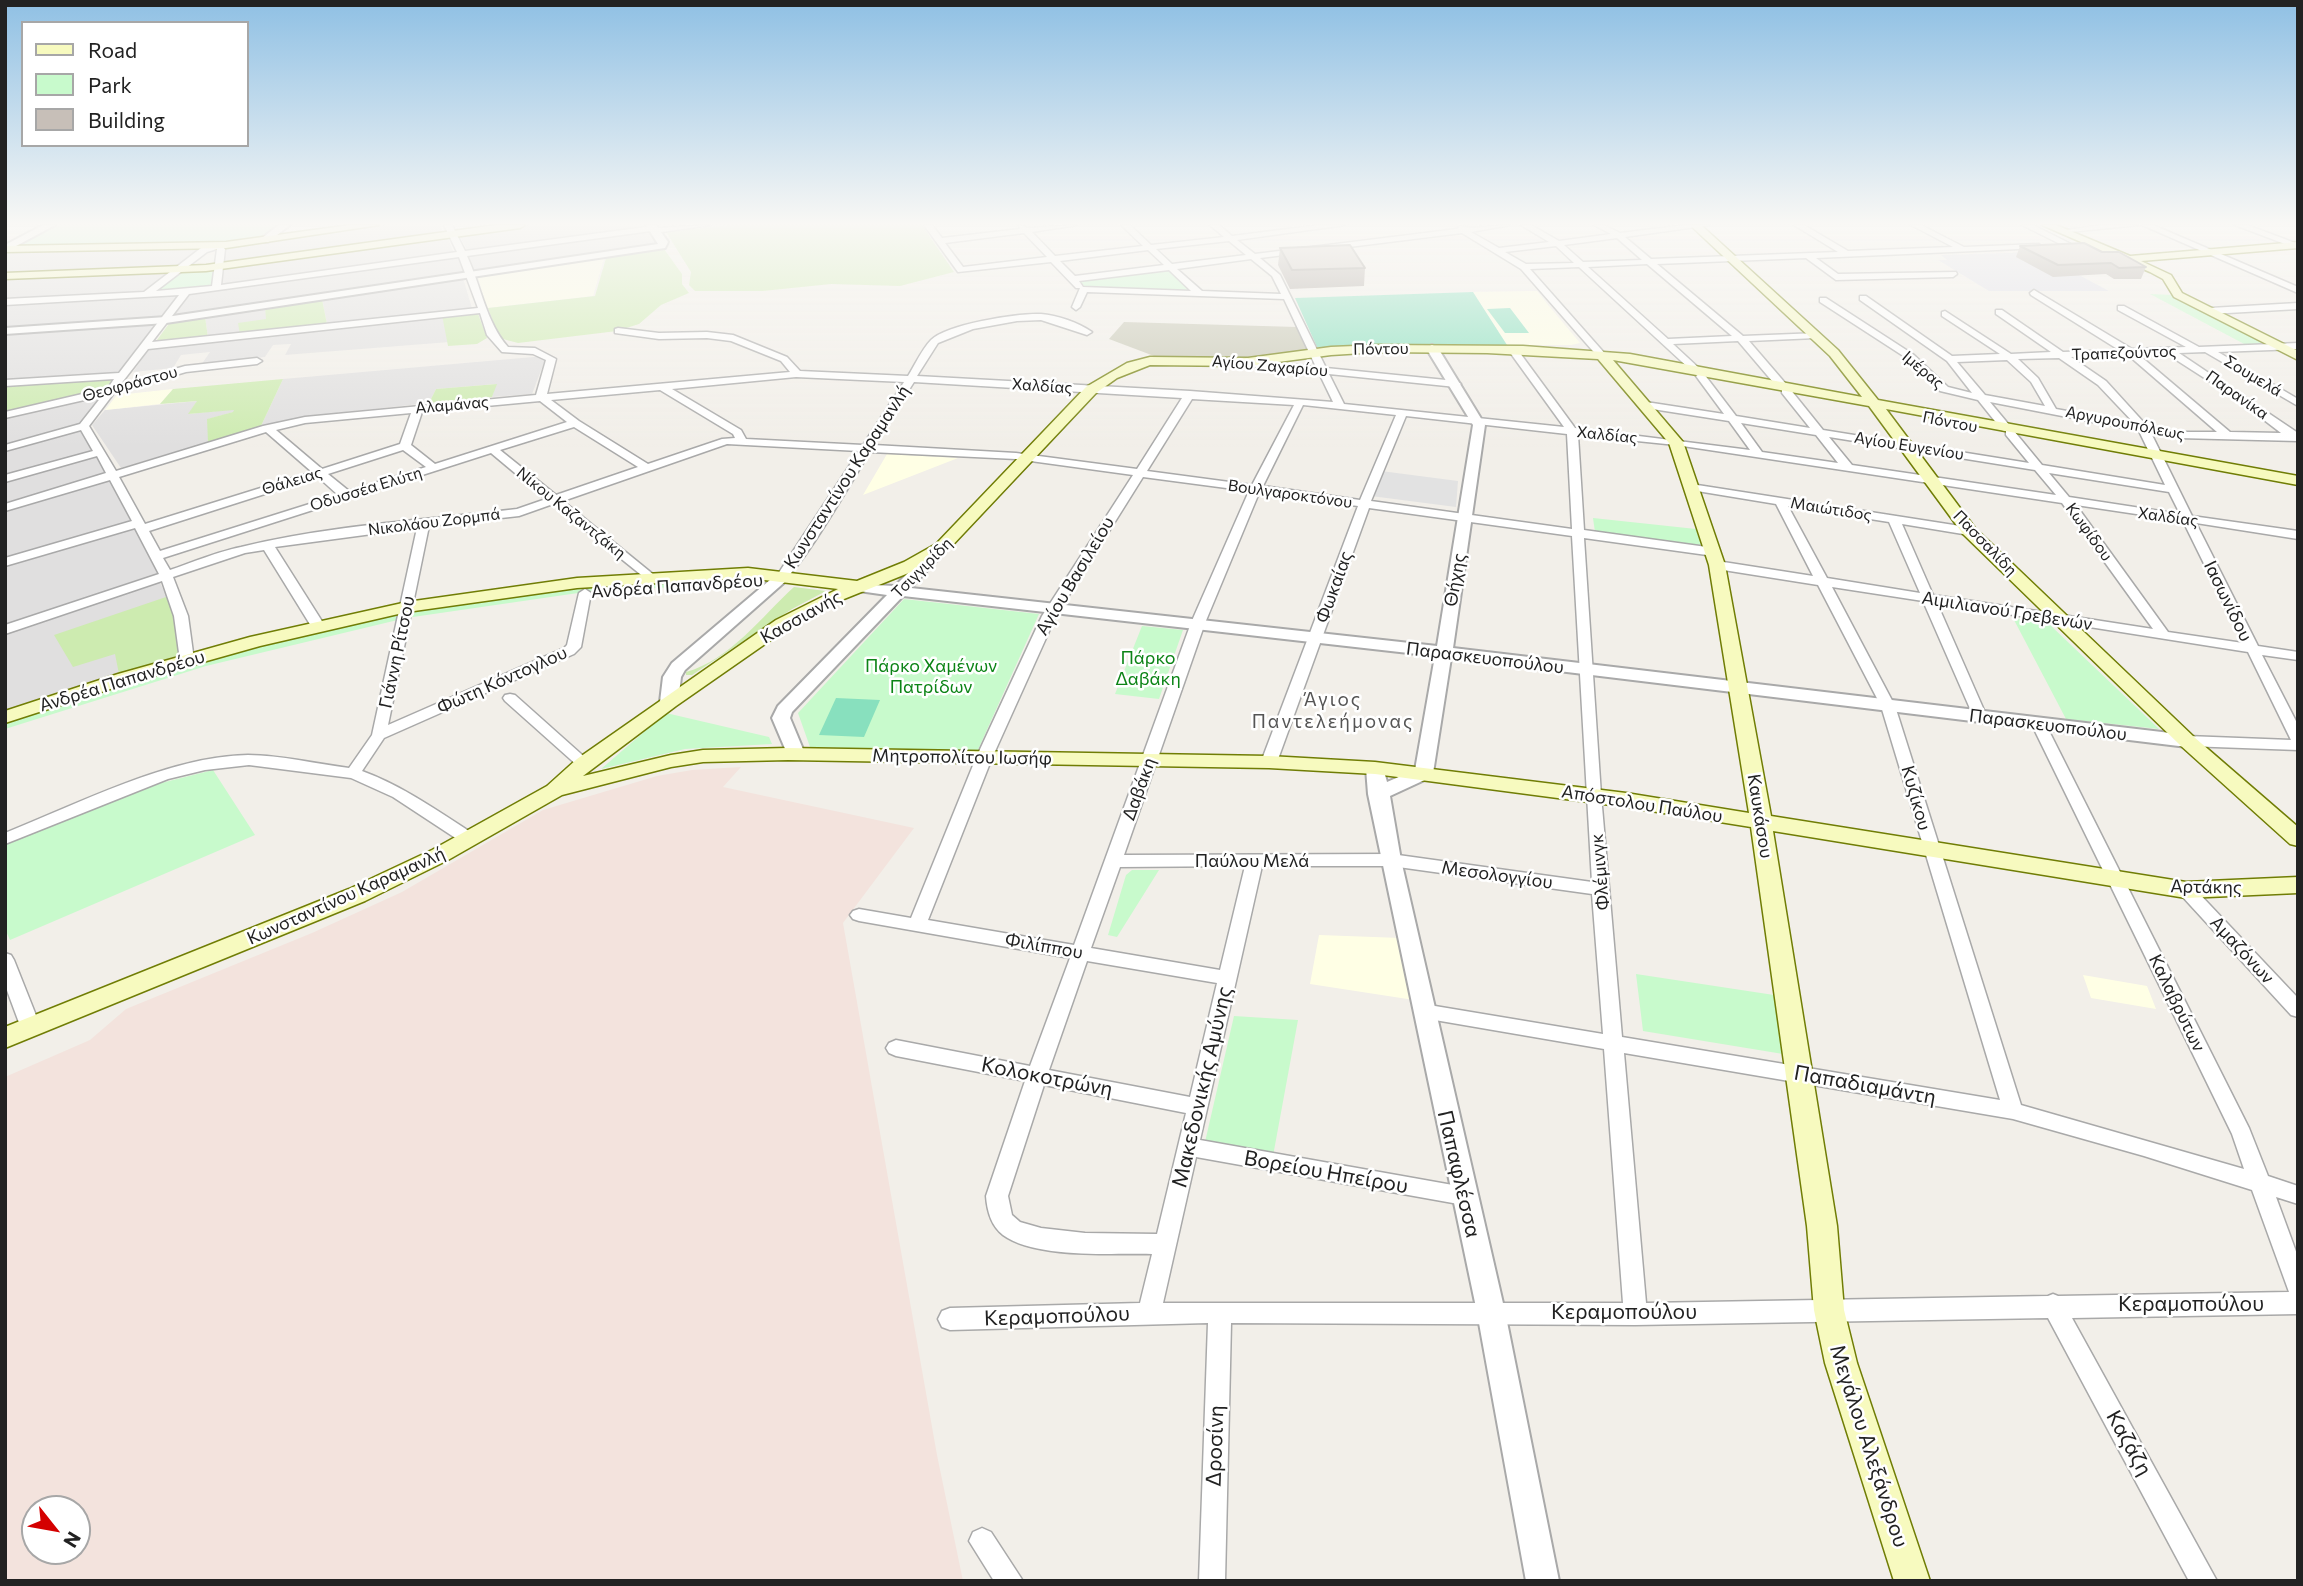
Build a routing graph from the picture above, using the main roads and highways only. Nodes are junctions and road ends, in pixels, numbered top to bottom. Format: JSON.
{"nodes":[{"id":1,"x":1777,"y":299,"type":"edge"},
{"id":2,"x":2184,"y":299,"type":"edge"},
{"id":3,"x":1602,"y":356,"type":"junction"},
{"id":4,"x":2298,"y":356,"type":"edge"},
{"id":5,"x":1245,"y":363,"type":"joint"},
{"id":6,"x":1091,"y":390,"type":"joint"},
{"id":7,"x":1876,"y":406,"type":"junction"},
{"id":8,"x":2160,"y":459,"type":"junction"},
{"id":9,"x":2298,"y":481,"type":"edge"},
{"id":10,"x":2298,"y":486,"type":"edge"},
{"id":11,"x":942,"y":547,"type":"joint"},
{"id":12,"x":782,"y":577,"type":"junction"},
{"id":13,"x":859,"y":586,"type":"junction"},
{"id":14,"x":405,"y":613,"type":"junction"},
{"id":15,"x":669,"y":702,"type":"joint"},
{"id":16,"x":5,"y":717,"type":"edge"},
{"id":17,"x":5,"y":729,"type":"edge"},
{"id":18,"x":1375,"y":768,"type":"joint"},
{"id":19,"x":554,"y":791,"type":"junction"},
{"id":20,"x":1761,"y":823,"type":"junction"},
{"id":21,"x":2298,"y":839,"type":"edge"},
{"id":22,"x":2115,"y":879,"type":"joint"},
{"id":23,"x":2298,"y":885,"type":"edge"},
{"id":24,"x":5,"y":1038,"type":"edge"},
{"id":25,"x":1829,"y":1310,"type":"joint"},
{"id":26,"x":1912,"y":1581,"type":"edge"}],
"edges":[{"from":1,"to":7,"type":"main road","name":"Πασσαλίδη"},
{"from":2,"to":4,"type":"main road"},
{"from":3,"to":5,"type":"main road","name":"Πόντου"},
{"from":3,"to":7,"type":"main road","name":"Πόντου"},
{"from":3,"to":20,"type":"main road","name":"Καυκάσου"},
{"from":5,"to":6,"type":"main road","name":"Αγίου Ζαχαρίου"},
{"from":6,"to":11,"type":"main road","name":"Τσιγγιρίδη"},
{"from":7,"to":8,"type":"main road","name":"Πόντου"},
{"from":7,"to":21,"type":"main road","name":"Πασσαλίδη"},
{"from":8,"to":9,"type":"main road","name":"Πόντου"},
{"from":8,"to":10,"type":"main road","name":"Πόντου"},
{"from":11,"to":13,"type":"main road","name":"Κασσιανής"},
{"from":12,"to":13,"type":"main road","name":"Παρασκευοπούλου"},
{"from":12,"to":14,"type":"main road","name":"Ανδρέα Παπανδρέου"},
{"from":12,"to":14,"type":"main road","name":"Ανδρέα Παπανδρέου"},
{"from":13,"to":15,"type":"main road","name":"Κασσιανής"},
{"from":14,"to":16,"type":"main road","name":"Ανδρέα Παπανδρέου"},
{"from":14,"to":17,"type":"main road","name":"Ανδρέα Παπανδρέου"},
{"from":15,"to":19,"type":"main road","name":"Κωνσταντίνου Καραμανλή"},
{"from":18,"to":19,"type":"main road","name":"Μητροπολίτου Ιωσήφ"},
{"from":18,"to":20,"type":"main road","name":"Απόστολου Παύλου"},
{"from":19,"to":24,"type":"main road","name":"Κωνσταντίνου Καραμανλή"},
{"from":20,"to":22,"type":"main road","name":"Απόστολου Παύλου"},
{"from":20,"to":25,"type":"main road","name":"Καυκάσου"},
{"from":22,"to":23,"type":"main road","name":"Αρτάκης"},
{"from":25,"to":26,"type":"main road","name":"Μεγάλου Αλεξάνδρου"}]}
